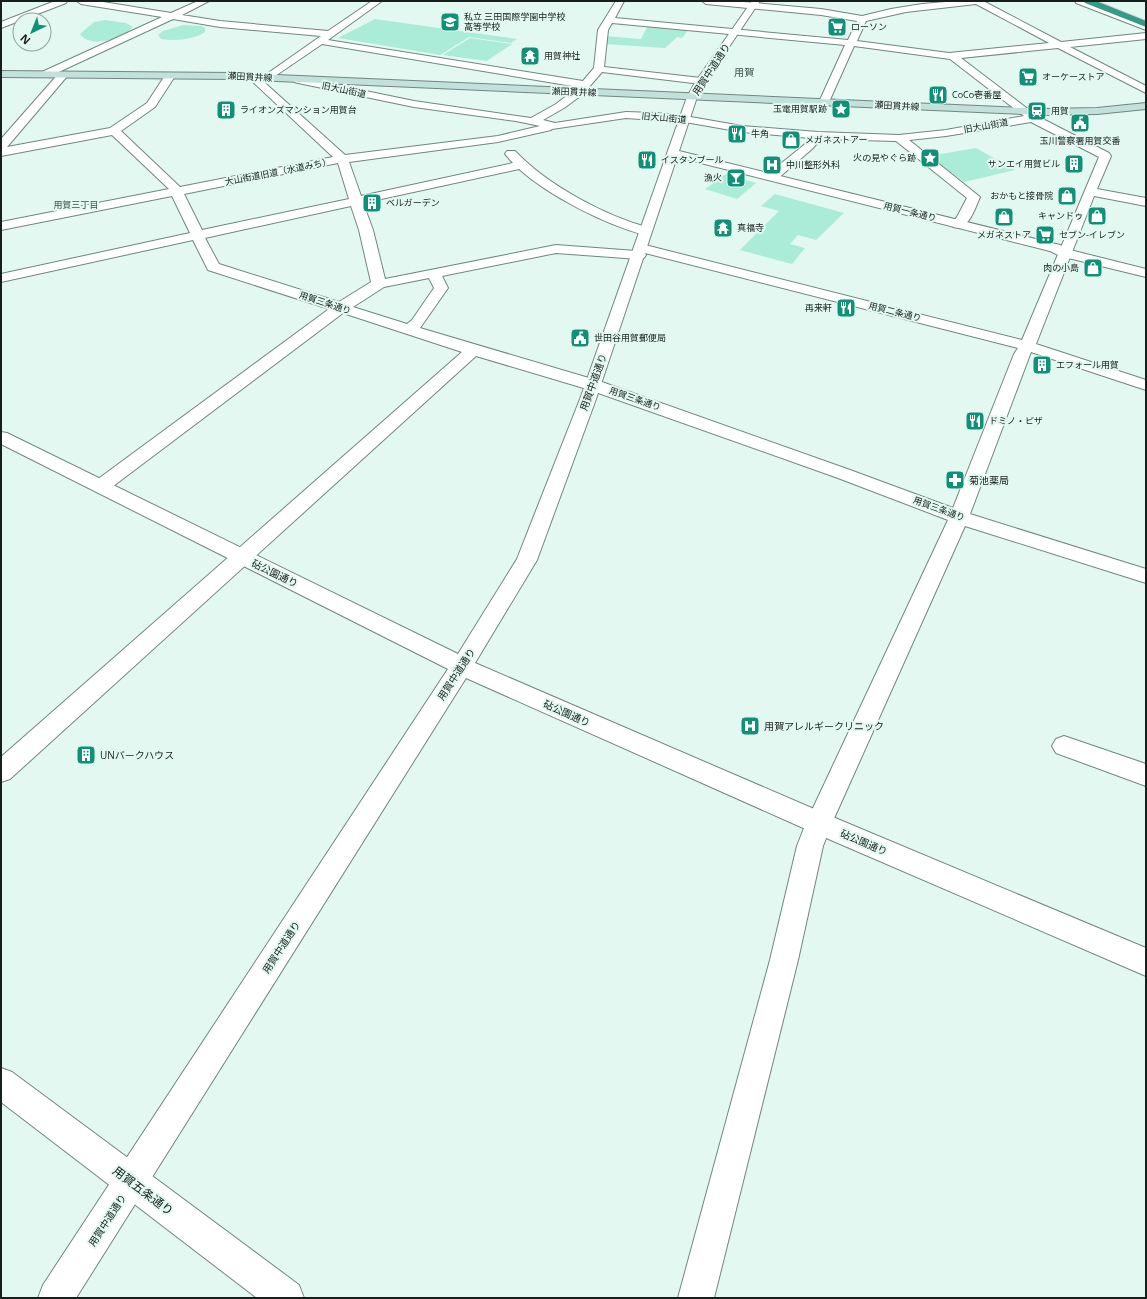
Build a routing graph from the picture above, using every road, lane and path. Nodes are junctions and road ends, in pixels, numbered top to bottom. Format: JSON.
{"nodes":[{"id":1,"x":63,"y":1,"type":"edge"},
{"id":2,"x":81,"y":1,"type":"edge"},
{"id":3,"x":205,"y":1,"type":"edge"},
{"id":4,"x":378,"y":1,"type":"edge"},
{"id":5,"x":620,"y":1,"type":"edge"},
{"id":6,"x":706,"y":1,"type":"edge"},
{"id":7,"x":978,"y":1,"type":"edge"},
{"id":8,"x":1079,"y":1,"type":"edge"},
{"id":9,"x":1088,"y":1,"type":"edge"},
{"id":10,"x":1101,"y":1,"type":"edge"},
{"id":11,"x":1110,"y":1,"type":"edge"},
{"id":12,"x":755,"y":3,"type":"edge"},
{"id":13,"x":1146,"y":15,"type":"edge"},
{"id":14,"x":171,"y":16,"type":"junction"},
{"id":15,"x":862,"y":19,"type":"junction"},
{"id":16,"x":1146,"y":19,"type":"edge"},
{"id":17,"x":609,"y":20,"type":"junction"},
{"id":18,"x":1,"y":25,"type":"edge"},
{"id":19,"x":1146,"y":26,"type":"edge"},
{"id":20,"x":735,"y":32,"type":"junction"},
{"id":21,"x":329,"y":34,"type":"junction"},
{"id":22,"x":1146,"y":36,"type":"edge"},
{"id":23,"x":320,"y":41,"type":"junction"},
{"id":24,"x":850,"y":43,"type":"junction"},
{"id":25,"x":1061,"y":45,"type":"junction"},
{"id":26,"x":953,"y":56,"type":"junction"},
{"id":27,"x":599,"y":69,"type":"junction"},
{"id":28,"x":1,"y":74,"type":"edge"},
{"id":29,"x":46,"y":74,"type":"junction"},
{"id":30,"x":64,"y":74,"type":"junction"},
{"id":31,"x":170,"y":76,"type":"junction"},
{"id":32,"x":266,"y":78,"type":"junction"},
{"id":33,"x":298,"y":80,"type":"junction"},
{"id":34,"x":701,"y":82,"type":"junction"},
{"id":35,"x":367,"y":83,"type":"junction"},
{"id":36,"x":583,"y":89,"type":"junction"},
{"id":37,"x":1146,"y":90,"type":"edge"},
{"id":38,"x":360,"y":94,"type":"junction"},
{"id":39,"x":692,"y":97,"type":"junction"},
{"id":40,"x":824,"y":102,"type":"junction"},
{"id":41,"x":1146,"y":106,"type":"edge"},
{"id":42,"x":1029,"y":115,"type":"junction"},
{"id":43,"x":685,"y":119,"type":"junction"},
{"id":44,"x":532,"y":122,"type":"junction"},
{"id":45,"x":555,"y":126,"type":"junction"},
{"id":46,"x":114,"y":131,"type":"junction"},
{"id":47,"x":818,"y":135,"type":"junction"},
{"id":48,"x":899,"y":138,"type":"junction"},
{"id":49,"x":498,"y":139,"type":"junction"},
{"id":50,"x":1,"y":147,"type":"edge"},
{"id":51,"x":1,"y":152,"type":"edge"},
{"id":52,"x":673,"y":153,"type":"junction"},
{"id":53,"x":342,"y":159,"type":"junction"},
{"id":54,"x":520,"y":165,"type":"junction"},
{"id":55,"x":772,"y":177,"type":"junction"},
{"id":56,"x":177,"y":192,"type":"junction"},
{"id":57,"x":1091,"y":192,"type":"junction"},
{"id":58,"x":356,"y":200,"type":"junction"},
{"id":59,"x":1146,"y":202,"type":"edge"},
{"id":60,"x":958,"y":224,"type":"junction"},
{"id":61,"x":1,"y":226,"type":"edge"},
{"id":62,"x":645,"y":231,"type":"junction"},
{"id":63,"x":198,"y":235,"type":"junction"},
{"id":64,"x":640,"y":251,"type":"junction"},
{"id":65,"x":1065,"y":253,"type":"junction"},
{"id":66,"x":434,"y":273,"type":"junction"},
{"id":67,"x":1146,"y":273,"type":"edge"},
{"id":68,"x":1,"y":278,"type":"edge"},
{"id":69,"x":380,"y":284,"type":"junction"},
{"id":70,"x":340,"y":308,"type":"junction"},
{"id":71,"x":409,"y":330,"type":"junction"},
{"id":72,"x":1027,"y":346,"type":"junction"},
{"id":73,"x":473,"y":350,"type":"junction"},
{"id":74,"x":593,"y":385,"type":"junction"},
{"id":75,"x":1146,"y":385,"type":"edge"},
{"id":76,"x":1,"y":437,"type":"edge"},
{"id":77,"x":100,"y":486,"type":"junction"},
{"id":78,"x":958,"y":517,"type":"junction"},
{"id":79,"x":242,"y":557,"type":"junction"},
{"id":80,"x":1146,"y":576,"type":"edge"},
{"id":81,"x":461,"y":665,"type":"junction"},
{"id":82,"x":1064,"y":746,"type":"dead end"},
{"id":83,"x":1,"y":772,"type":"edge"},
{"id":84,"x":1146,"y":775,"type":"edge"},
{"id":85,"x":819,"y":823,"type":"junction"},
{"id":86,"x":1146,"y":962,"type":"edge"},
{"id":87,"x":1,"y":1083,"type":"edge"},
{"id":88,"x":132,"y":1182,"type":"junction"},
{"id":89,"x":56,"y":1298,"type":"edge"},
{"id":90,"x":286,"y":1298,"type":"edge"},
{"id":91,"x":696,"y":1298,"type":"edge"}],
"edges":[{"from":1,"to":18,"type":"street"},
{"from":2,"to":14,"type":"street"},
{"from":3,"to":14,"type":"street"},
{"from":4,"to":21,"type":"street"},
{"from":5,"to":17,"type":"street"},
{"from":6,"to":12,"type":"street"},
{"from":7,"to":15,"type":"street"},
{"from":7,"to":25,"type":"street"},
{"from":8,"to":19,"type":"street"},
{"from":9,"to":19,"type":"highway"},
{"from":10,"to":16,"type":"highway"},
{"from":11,"to":13,"type":"street"},
{"from":12,"to":15,"type":"street"},
{"from":12,"to":20,"type":"street","name":"用賀中道通り"},
{"from":14,"to":21,"type":"street"},
{"from":14,"to":29,"type":"street"},
{"from":15,"to":24,"type":"street"},
{"from":17,"to":20,"type":"street"},
{"from":17,"to":27,"type":"street"},
{"from":20,"to":24,"type":"street"},
{"from":20,"to":34,"type":"street","name":"用賀中道通り"},
{"from":21,"to":23,"type":"street"},
{"from":22,"to":25,"type":"street"},
{"from":23,"to":32,"type":"street"},
{"from":23,"to":36,"type":"street"},
{"from":24,"to":26,"type":"street"},
{"from":24,"to":40,"type":"street"},
{"from":25,"to":26,"type":"street"},
{"from":25,"to":37,"type":"street"},
{"from":26,"to":42,"type":"street"},
{"from":27,"to":34,"type":"street"},
{"from":27,"to":36,"type":"street"},
{"from":28,"to":29,"type":"main road","name":"瀬田貫井線"},
{"from":29,"to":30,"type":"main road","name":"瀬田貫井線"},
{"from":30,"to":31,"type":"main road","name":"瀬田貫井線"},
{"from":30,"to":50,"type":"street"},
{"from":31,"to":32,"type":"main road","name":"瀬田貫井線"},
{"from":31,"to":46,"type":"street"},
{"from":32,"to":33,"type":"main road","name":"瀬田貫井線"},
{"from":32,"to":53,"type":"street"},
{"from":33,"to":35,"type":"main road","name":"瀬田貫井線"},
{"from":33,"to":38,"type":"street","name":"旧大山街道"},
{"from":34,"to":39,"type":"street","name":"用賀中道通り"},
{"from":35,"to":36,"type":"main road","name":"瀬田貫井線"},
{"from":35,"to":38,"type":"main road"},
{"from":36,"to":39,"type":"main road","name":"瀬田貫井線"},
{"from":36,"to":44,"type":"street"},
{"from":38,"to":44,"type":"street","name":"旧大山街道"},
{"from":39,"to":40,"type":"main road","name":"瀬田貫井線"},
{"from":39,"to":43,"type":"street","name":"用賀中道通り"},
{"from":40,"to":42,"type":"main road","name":"瀬田貫井線"},
{"from":41,"to":42,"type":"main road","name":"瀬田貫井線"},
{"from":42,"to":48,"type":"street","name":"旧大山街道"},
{"from":42,"to":57,"type":"street"},
{"from":43,"to":45,"type":"street","name":"旧大山街道"},
{"from":43,"to":47,"type":"street","name":"旧大山街道"},
{"from":43,"to":52,"type":"street","name":"用賀中道通り"},
{"from":44,"to":45,"type":"street","name":"旧大山街道"},
{"from":45,"to":49,"type":"street","name":"大山街道旧道（水道みち）"},
{"from":46,"to":51,"type":"street"},
{"from":46,"to":56,"type":"street","name":"用賀三条通り"},
{"from":47,"to":48,"type":"street","name":"旧大山街道"},
{"from":47,"to":55,"type":"street"},
{"from":48,"to":60,"type":"street"},
{"from":49,"to":53,"type":"street","name":"大山街道旧道（水道みち）"},
{"from":49,"to":54,"type":"street"},
{"from":52,"to":55,"type":"street","name":"用賀一条通り"},
{"from":52,"to":62,"type":"street","name":"用賀中道通り"},
{"from":53,"to":56,"type":"street","name":"大山街道旧道（水道みち）"},
{"from":53,"to":58,"type":"street"},
{"from":54,"to":58,"type":"street"},
{"from":54,"to":62,"type":"street"},
{"from":55,"to":60,"type":"street","name":"用賀一条通り"},
{"from":56,"to":61,"type":"street","name":"大山街道旧道（水道みち）"},
{"from":56,"to":63,"type":"street","name":"用賀三条通り"},
{"from":57,"to":59,"type":"street"},
{"from":57,"to":65,"type":"street"},
{"from":58,"to":63,"type":"street"},
{"from":58,"to":69,"type":"street"},
{"from":60,"to":65,"type":"street","name":"用賀一条通り"},
{"from":62,"to":64,"type":"street","name":"用賀中道通り"},
{"from":63,"to":68,"type":"street"},
{"from":63,"to":70,"type":"street","name":"用賀三条通り"},
{"from":64,"to":66,"type":"street","name":"用賀二条通り"},
{"from":64,"to":72,"type":"street","name":"用賀二条通り"},
{"from":64,"to":74,"type":"street","name":"用賀中道通り"},
{"from":65,"to":67,"type":"street","name":"用賀一条通り"},
{"from":65,"to":72,"type":"street"},
{"from":66,"to":69,"type":"street","name":"用賀二条通り"},
{"from":66,"to":71,"type":"street"},
{"from":69,"to":70,"type":"street","name":"用賀二条通り"},
{"from":70,"to":71,"type":"street","name":"用賀三条通り"},
{"from":70,"to":77,"type":"street","name":"用賀二条通り"},
{"from":71,"to":73,"type":"street","name":"用賀三条通り"},
{"from":72,"to":75,"type":"street","name":"用賀二条通り"},
{"from":72,"to":78,"type":"street"},
{"from":73,"to":74,"type":"street","name":"用賀三条通り"},
{"from":73,"to":79,"type":"street"},
{"from":74,"to":78,"type":"street","name":"用賀三条通り"},
{"from":74,"to":81,"type":"street","name":"用賀中道通り"},
{"from":76,"to":77,"type":"street","name":"砧公園通り"},
{"from":77,"to":79,"type":"street","name":"砧公園通り"},
{"from":78,"to":80,"type":"street","name":"用賀三条通り"},
{"from":78,"to":85,"type":"street"},
{"from":79,"to":81,"type":"street","name":"砧公園通り"},
{"from":79,"to":83,"type":"street"},
{"from":81,"to":85,"type":"street","name":"砧公園通り"},
{"from":81,"to":88,"type":"street","name":"用賀中道通り"},
{"from":82,"to":84,"type":"street"},
{"from":85,"to":86,"type":"street","name":"砧公園通り"},
{"from":85,"to":91,"type":"street"},
{"from":87,"to":88,"type":"street","name":"用賀五条通り"},
{"from":88,"to":89,"type":"street","name":"用賀中道通り"},
{"from":88,"to":90,"type":"street","name":"用賀五条通り"}]}
